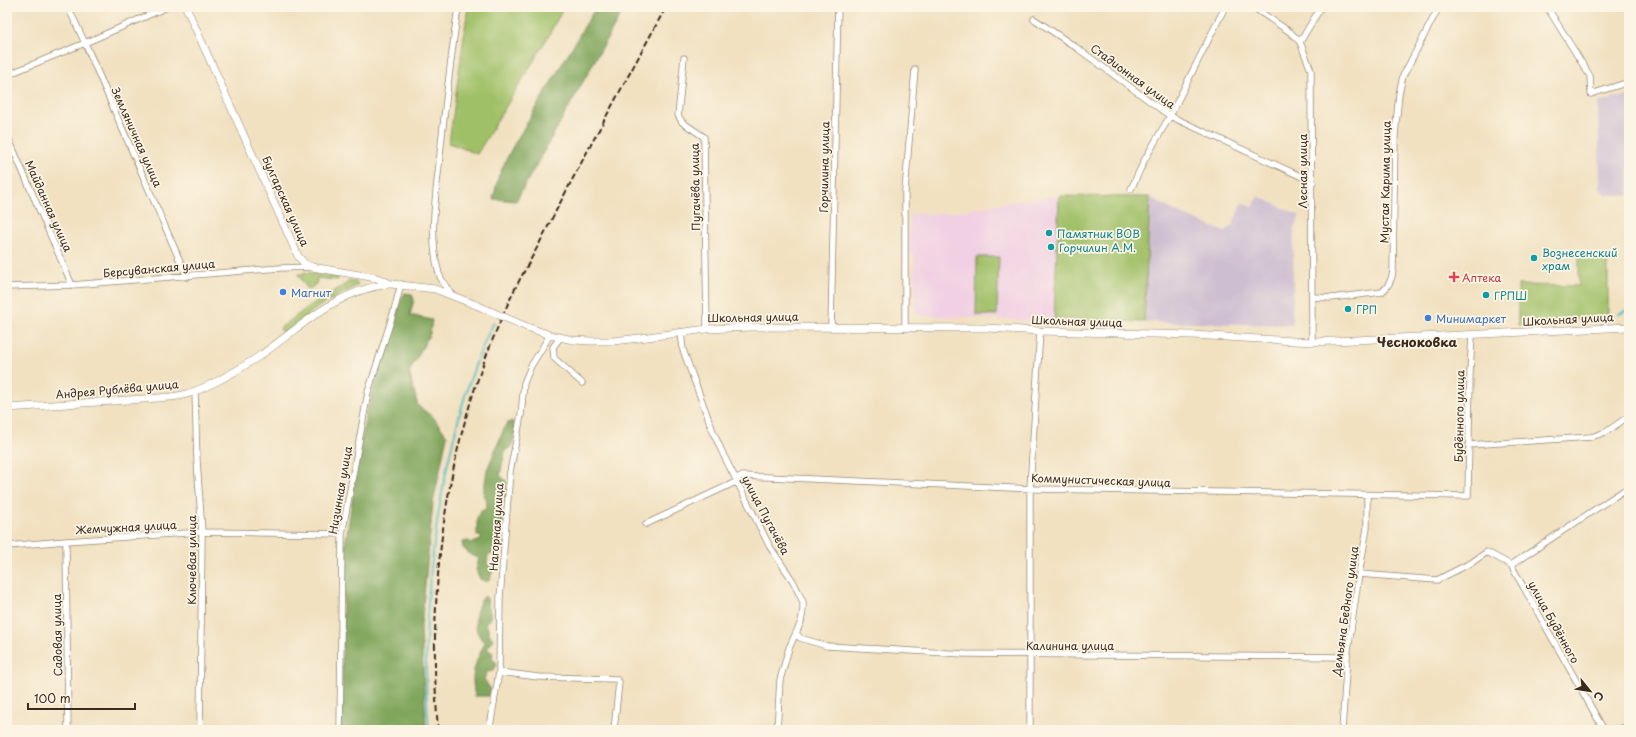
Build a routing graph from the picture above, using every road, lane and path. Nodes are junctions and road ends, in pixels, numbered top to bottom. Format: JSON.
{"nodes":[{"id":1,"x":68,"y":7,"type":"edge"},
{"id":2,"x":167,"y":7,"type":"edge"},
{"id":3,"x":186,"y":7,"type":"edge"},
{"id":4,"x":458,"y":7,"type":"edge"},
{"id":5,"x":838,"y":7,"type":"edge"},
{"id":6,"x":1226,"y":7,"type":"edge"},
{"id":7,"x":1253,"y":7,"type":"edge"},
{"id":8,"x":1321,"y":7,"type":"edge"},
{"id":9,"x":1439,"y":7,"type":"edge"},
{"id":10,"x":1547,"y":7,"type":"edge"},
{"id":11,"x":1034,"y":19,"type":"dead end"},
{"id":12,"x":1300,"y":42,"type":"junction"},
{"id":13,"x":86,"y":43,"type":"junction"},
{"id":14,"x":684,"y":58,"type":"dead end"},
{"id":15,"x":915,"y":69,"type":"dead end"},
{"id":16,"x":7,"y":75,"type":"edge"},
{"id":17,"x":1629,"y":82,"type":"edge"},
{"id":18,"x":1170,"y":116,"type":"junction"},
{"id":19,"x":7,"y":135,"type":"edge"},
{"id":20,"x":1313,"y":182,"type":"junction"},
{"id":21,"x":1131,"y":189,"type":"dead end"},
{"id":22,"x":312,"y":267,"type":"junction"},
{"id":23,"x":187,"y":276,"type":"junction"},
{"id":24,"x":391,"y":284,"type":"junction"},
{"id":25,"x":400,"y":284,"type":"junction"},
{"id":26,"x":72,"y":285,"type":"junction"},
{"id":27,"x":7,"y":287,"type":"edge"},
{"id":28,"x":452,"y":295,"type":"junction"},
{"id":29,"x":1312,"y":297,"type":"junction"},
{"id":30,"x":831,"y":327,"type":"junction"},
{"id":31,"x":1629,"y":327,"type":"edge"},
{"id":32,"x":905,"y":328,"type":"junction"},
{"id":33,"x":707,"y":329,"type":"junction"},
{"id":34,"x":1040,"y":331,"type":"junction"},
{"id":35,"x":681,"y":332,"type":"junction"},
{"id":36,"x":1472,"y":335,"type":"junction"},
{"id":37,"x":550,"y":336,"type":"junction"},
{"id":38,"x":560,"y":338,"type":"junction"},
{"id":39,"x":1312,"y":342,"type":"junction"},
{"id":40,"x":582,"y":383,"type":"dead end"},
{"id":41,"x":195,"y":391,"type":"junction"},
{"id":42,"x":7,"y":408,"type":"edge"},
{"id":43,"x":1629,"y":416,"type":"edge"},
{"id":44,"x":1468,"y":445,"type":"junction"},
{"id":45,"x":736,"y":480,"type":"junction"},
{"id":46,"x":1629,"y":487,"type":"edge"},
{"id":47,"x":1030,"y":488,"type":"junction"},
{"id":48,"x":1367,"y":496,"type":"junction"},
{"id":49,"x":1468,"y":496,"type":"joint"},
{"id":50,"x":646,"y":524,"type":"dead end"},
{"id":51,"x":202,"y":532,"type":"junction"},
{"id":52,"x":342,"y":534,"type":"junction"},
{"id":53,"x":66,"y":541,"type":"junction"},
{"id":54,"x":7,"y":546,"type":"edge"},
{"id":55,"x":1511,"y":565,"type":"junction"},
{"id":56,"x":1359,"y":574,"type":"junction"},
{"id":57,"x":797,"y":634,"type":"junction"},
{"id":58,"x":1029,"y":654,"type":"junction"},
{"id":59,"x":1347,"y":657,"type":"junction"},
{"id":60,"x":499,"y":672,"type":"junction"},
{"id":61,"x":1629,"y":724,"type":"edge"},
{"id":62,"x":490,"y":727,"type":"dead end"},
{"id":63,"x":68,"y":730,"type":"edge"},
{"id":64,"x":200,"y":730,"type":"edge"},
{"id":65,"x":340,"y":730,"type":"edge"},
{"id":66,"x":614,"y":730,"type":"edge"},
{"id":67,"x":776,"y":730,"type":"edge"},
{"id":68,"x":1030,"y":730,"type":"edge"},
{"id":69,"x":1342,"y":730,"type":"edge"},
{"id":70,"x":1604,"y":730,"type":"edge"},
{"id":71,"x":1618,"y":730,"type":"edge"}],
"edges":[{"from":1,"to":13,"type":"street","name":"Земляничная улица"},
{"from":2,"to":13,"type":"street"},
{"from":3,"to":22,"type":"street","name":"Булгарская улица"},
{"from":4,"to":28,"type":"street"},
{"from":5,"to":30,"type":"street","name":"Горчилина улица"},
{"from":6,"to":18,"type":"street"},
{"from":7,"to":12,"type":"street"},
{"from":8,"to":12,"type":"street"},
{"from":9,"to":29,"type":"street","name":"Мустая Карима улица"},
{"from":10,"to":17,"type":"street"},
{"from":11,"to":18,"type":"street","name":"Стадионная улица"},
{"from":12,"to":20,"type":"street","name":"Лесная улица"},
{"from":13,"to":16,"type":"street"},
{"from":13,"to":23,"type":"street","name":"Земляничная улица"},
{"from":14,"to":33,"type":"street","name":"Пугачёва улица"},
{"from":15,"to":32,"type":"street"},
{"from":18,"to":20,"type":"street","name":"Стадионная улица"},
{"from":18,"to":21,"type":"street"},
{"from":19,"to":26,"type":"street","name":"Майданная улица"},
{"from":20,"to":29,"type":"street","name":"Лесная улица"},
{"from":22,"to":23,"type":"street","name":"Берсуванская улица"},
{"from":22,"to":24,"type":"street"},
{"from":23,"to":26,"type":"street","name":"Берсуванская улица"},
{"from":24,"to":25,"type":"street"},
{"from":24,"to":41,"type":"street","name":"Андрея Рублёва улица"},
{"from":25,"to":28,"type":"street"},
{"from":25,"to":52,"type":"street","name":"Низинная улица"},
{"from":26,"to":27,"type":"street","name":"Берсуванская улица"},
{"from":28,"to":37,"type":"street","name":"Школьная улица","bridge":true},
{"from":29,"to":39,"type":"street","name":"Лесная улица"},
{"from":30,"to":32,"type":"street","name":"Школьная улица"},
{"from":30,"to":33,"type":"street","name":"Школьная улица"},
{"from":31,"to":36,"type":"street","name":"Школьная улица"},
{"from":32,"to":34,"type":"street","name":"Школьная улица"},
{"from":33,"to":35,"type":"street","name":"Школьная улица"},
{"from":34,"to":39,"type":"street","name":"Школьная улица"},
{"from":34,"to":47,"type":"street"},
{"from":35,"to":38,"type":"street","name":"Школьная улица"},
{"from":35,"to":45,"type":"street","name":"улица Пугачёва"},
{"from":36,"to":39,"type":"street","name":"Школьная улица"},
{"from":36,"to":44,"type":"street","name":"Будённого улица"},
{"from":37,"to":38,"type":"street","name":"Школьная улица"},
{"from":37,"to":60,"type":"street","name":"Нагорная улица"},
{"from":38,"to":40,"type":"street"},
{"from":41,"to":42,"type":"street","name":"Андрея Рублёва улица"},
{"from":41,"to":51,"type":"street","name":"Ключевая улица"},
{"from":43,"to":44,"type":"street"},
{"from":44,"to":49,"type":"street","name":"Будённого улица"},
{"from":45,"to":47,"type":"street","name":"Коммунистическая улица"},
{"from":45,"to":50,"type":"street"},
{"from":45,"to":57,"type":"street","name":"улица Пугачёва"},
{"from":46,"to":55,"type":"street"},
{"from":47,"to":48,"type":"street","name":"Коммунистическая улица"},
{"from":47,"to":58,"type":"street"},
{"from":48,"to":49,"type":"street","name":"Коммунистическая улица"},
{"from":48,"to":56,"type":"street","name":"Демьяна Бедного улица"},
{"from":51,"to":52,"type":"street","name":"Жемчужная улица"},
{"from":51,"to":53,"type":"street","name":"Жемчужная улица"},
{"from":51,"to":64,"type":"street","name":"Ключевая улица"},
{"from":52,"to":65,"type":"street","name":"Низинная улица"},
{"from":53,"to":54,"type":"street","name":"Жемчужная улица"},
{"from":53,"to":63,"type":"street","name":"Садовая улица"},
{"from":55,"to":56,"type":"street"},
{"from":55,"to":70,"type":"street","name":"улица Будённого"},
{"from":56,"to":59,"type":"street","name":"Демьяна Бедного улица"},
{"from":57,"to":58,"type":"street","name":"Калинина улица"},
{"from":57,"to":67,"type":"street","name":"улица Пугачёва"},
{"from":58,"to":59,"type":"street","name":"Калинина улица"},
{"from":58,"to":68,"type":"street"},
{"from":59,"to":69,"type":"street","name":"Демьяна Бедного улица"},
{"from":60,"to":62,"type":"street","name":"Нагорная улица"},
{"from":60,"to":66,"type":"street"},
{"from":61,"to":71,"type":"street"}]}
